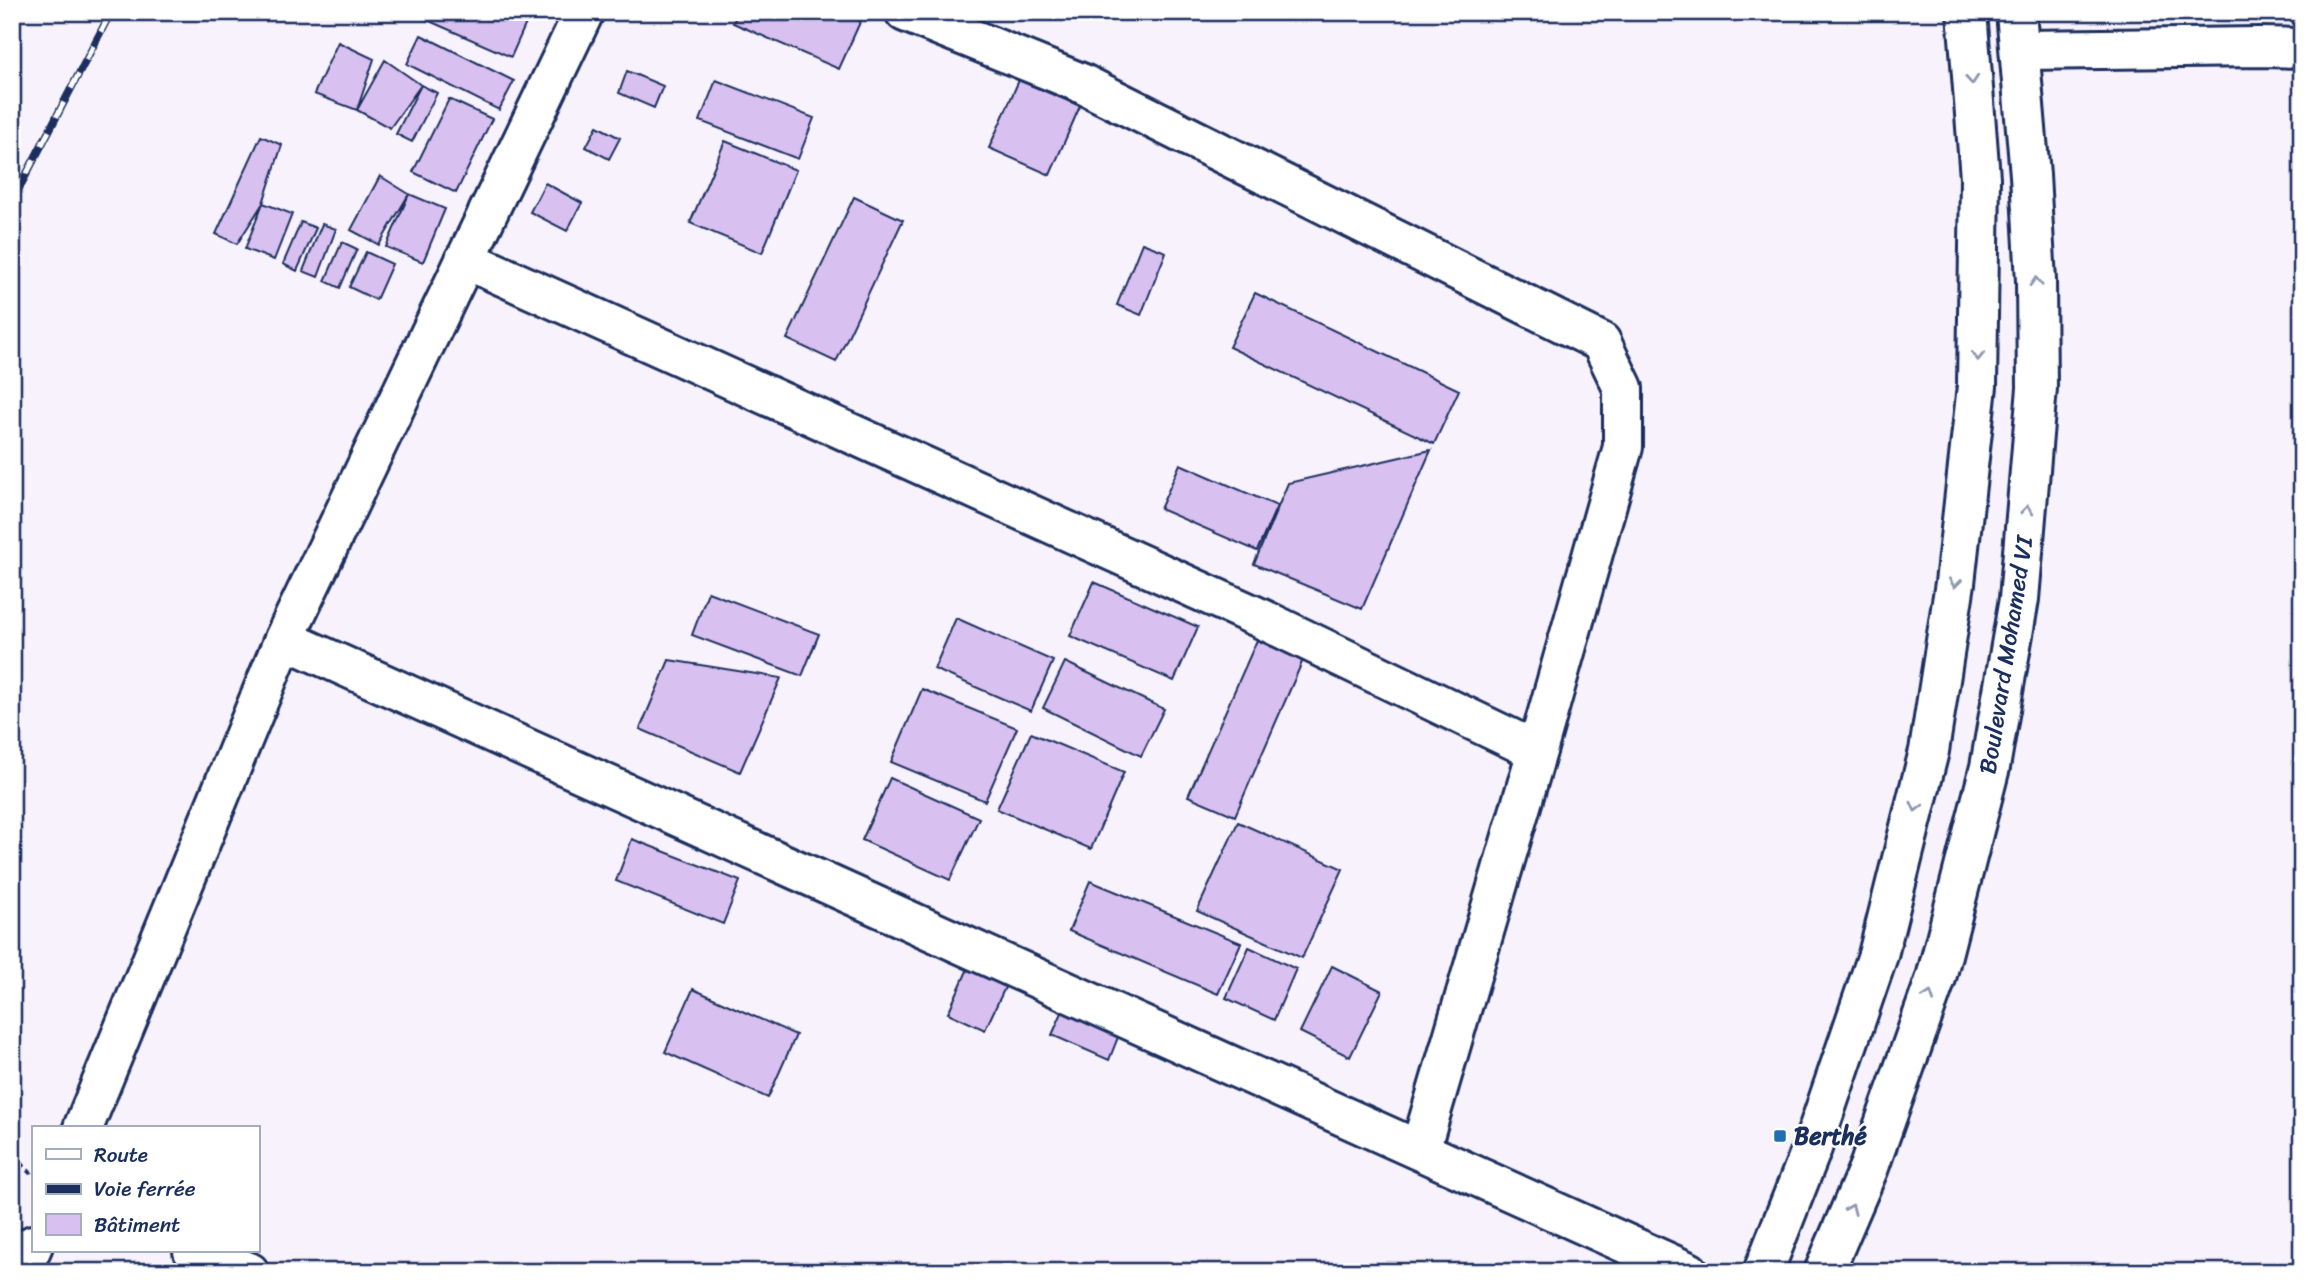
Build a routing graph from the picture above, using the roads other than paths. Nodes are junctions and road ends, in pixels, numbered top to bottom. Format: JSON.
{"nodes":[{"id":1,"x":584,"y":12,"type":"edge"},
{"id":2,"x":905,"y":12,"type":"edge"},
{"id":3,"x":1967,"y":12,"type":"edge"},
{"id":4,"x":2016,"y":12,"type":"edge"},
{"id":5,"x":2302,"y":48,"type":"edge"},
{"id":6,"x":2020,"y":50,"type":"junction"},
{"id":7,"x":465,"y":259,"type":"junction"},
{"id":8,"x":284,"y":639,"type":"junction"},
{"id":9,"x":1537,"y":751,"type":"junction"},
{"id":10,"x":83,"y":1126,"type":"edge"},
{"id":11,"x":1420,"y":1150,"type":"junction"},
{"id":12,"x":32,"y":1247,"type":"edge"},
{"id":13,"x":196,"y":1252,"type":"edge"},
{"id":14,"x":22,"y":1272,"type":"edge"},
{"id":15,"x":249,"y":1272,"type":"edge"},
{"id":16,"x":1689,"y":1272,"type":"edge"},
{"id":17,"x":1763,"y":1272,"type":"edge"},
{"id":18,"x":1824,"y":1272,"type":"edge"}],
"edges":[{"from":1,"to":7,"type":"street"},
{"from":2,"to":9,"type":"street"},
{"from":3,"to":17,"type":"street","one_way":true},
{"from":4,"to":6,"type":"street","name":"Boulevard Mohamed VI"},
{"from":5,"to":6,"type":"street"},
{"from":18,"to":6,"type":"street","name":"Boulevard Mohamed VI","one_way":true},
{"from":7,"to":8,"type":"street"},
{"from":7,"to":9,"type":"street"},
{"from":8,"to":10,"type":"street"},
{"from":8,"to":11,"type":"street"},
{"from":9,"to":11,"type":"street"},
{"from":11,"to":16,"type":"street"},
{"from":12,"to":14,"type":"street"},
{"from":13,"to":15,"type":"street"}]}
